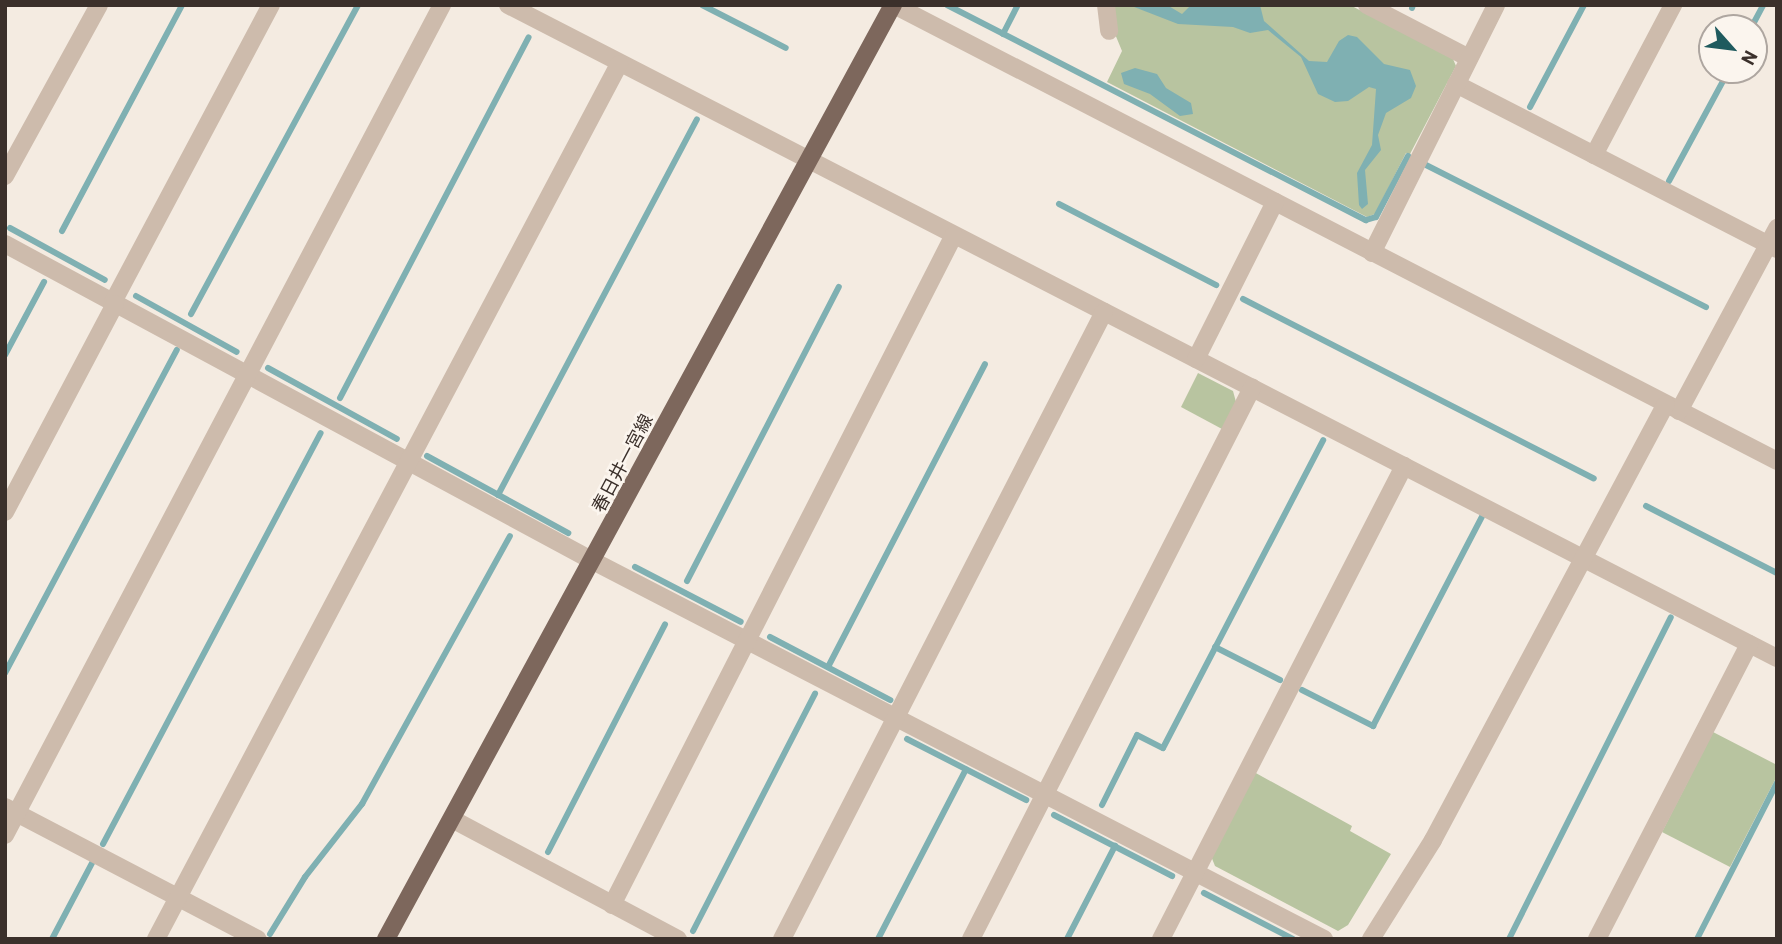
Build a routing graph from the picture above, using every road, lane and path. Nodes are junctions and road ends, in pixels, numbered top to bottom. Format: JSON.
{"nodes":[{"id":1,"x":99,"y":5,"type":"edge"},
{"id":2,"x":271,"y":5,"type":"edge"},
{"id":3,"x":442,"y":5,"type":"edge"},
{"id":4,"x":508,"y":5,"type":"edge"},
{"id":5,"x":893,"y":5,"type":"edge"},
{"id":6,"x":1106,"y":5,"type":"edge"},
{"id":7,"x":1367,"y":5,"type":"edge"},
{"id":8,"x":1496,"y":5,"type":"edge"},
{"id":9,"x":1673,"y":5,"type":"edge"},
{"id":10,"x":1108,"y":31,"type":"dead end"},
{"id":11,"x":1469,"y":58,"type":"junction"},
{"id":12,"x":619,"y":64,"type":"junction"},
{"id":13,"x":1456,"y":84,"type":"junction"},
{"id":14,"x":1594,"y":155,"type":"junction"},
{"id":15,"x":809,"y":160,"type":"junction"},
{"id":16,"x":5,"y":176,"type":"edge"},
{"id":17,"x":1275,"y":202,"type":"junction"},
{"id":18,"x":1777,"y":228,"type":"edge"},
{"id":19,"x":954,"y":234,"type":"junction"},
{"id":20,"x":5,"y":244,"type":"edge"},
{"id":21,"x":1772,"y":247,"type":"edge"},
{"id":22,"x":1372,"y":253,"type":"junction"},
{"id":23,"x":114,"y":303,"type":"junction"},
{"id":24,"x":1104,"y":312,"type":"junction"},
{"id":25,"x":1196,"y":359,"type":"junction"},
{"id":26,"x":247,"y":374,"type":"junction"},
{"id":27,"x":1252,"y":388,"type":"junction"},
{"id":28,"x":1673,"y":407,"type":"junction"},
{"id":29,"x":406,"y":459,"type":"junction"},
{"id":30,"x":1777,"y":461,"type":"edge"},
{"id":31,"x":1404,"y":466,"type":"junction"},
{"id":32,"x":5,"y":512,"type":"edge"},
{"id":33,"x":1584,"y":558,"type":"junction"},
{"id":34,"x":593,"y":561,"type":"junction"},
{"id":35,"x":746,"y":640,"type":"junction"},
{"id":36,"x":1749,"y":644,"type":"junction"},
{"id":37,"x":1777,"y":658,"type":"edge"},
{"id":38,"x":895,"y":718,"type":"junction"},
{"id":39,"x":1045,"y":794,"type":"junction"},
{"id":40,"x":11,"y":810,"type":"edge"},
{"id":41,"x":452,"y":819,"type":"junction"},
{"id":42,"x":5,"y":835,"type":"edge"},
{"id":43,"x":1195,"y":872,"type":"junction"},
{"id":44,"x":177,"y":897,"type":"junction"},
{"id":45,"x":612,"y":905,"type":"junction"},
{"id":46,"x":156,"y":939,"type":"edge"},
{"id":47,"x":258,"y":939,"type":"edge"},
{"id":48,"x":386,"y":939,"type":"edge"},
{"id":49,"x":678,"y":939,"type":"edge"},
{"id":50,"x":782,"y":939,"type":"edge"},
{"id":51,"x":971,"y":939,"type":"edge"},
{"id":52,"x":1161,"y":939,"type":"edge"},
{"id":53,"x":1324,"y":939,"type":"edge"},
{"id":54,"x":1371,"y":939,"type":"edge"},
{"id":55,"x":1597,"y":939,"type":"edge"}],
"edges":[{"from":1,"to":16,"type":"street"},
{"from":2,"to":23,"type":"street"},
{"from":3,"to":26,"type":"street"},
{"from":4,"to":12,"type":"street"},
{"from":5,"to":15,"type":"main road","name":"春日井一宮線"},
{"from":5,"to":17,"type":"street"},
{"from":6,"to":10,"type":"street"},
{"from":7,"to":11,"type":"street"},
{"from":8,"to":11,"type":"street"},
{"from":9,"to":14,"type":"street"},
{"from":11,"to":13,"type":"street"},
{"from":12,"to":15,"type":"street"},
{"from":12,"to":29,"type":"street"},
{"from":13,"to":14,"type":"street"},
{"from":13,"to":22,"type":"street"},
{"from":14,"to":21,"type":"street"},
{"from":15,"to":19,"type":"street"},
{"from":15,"to":34,"type":"main road","name":"春日井一宮線"},
{"from":17,"to":22,"type":"street"},
{"from":17,"to":25,"type":"street"},
{"from":18,"to":21,"type":"street"},
{"from":19,"to":24,"type":"street"},
{"from":19,"to":35,"type":"street"},
{"from":20,"to":23,"type":"street"},
{"from":21,"to":28,"type":"street"},
{"from":22,"to":28,"type":"street"},
{"from":23,"to":26,"type":"street"},
{"from":23,"to":32,"type":"street"},
{"from":24,"to":25,"type":"street"},
{"from":24,"to":38,"type":"street"},
{"from":25,"to":27,"type":"street"},
{"from":26,"to":29,"type":"street"},
{"from":26,"to":40,"type":"street"},
{"from":27,"to":31,"type":"street"},
{"from":27,"to":39,"type":"street"},
{"from":28,"to":30,"type":"street"},
{"from":28,"to":33,"type":"street"},
{"from":29,"to":34,"type":"street"},
{"from":29,"to":44,"type":"street"},
{"from":31,"to":33,"type":"street"},
{"from":31,"to":43,"type":"street"},
{"from":33,"to":36,"type":"street"},
{"from":33,"to":54,"type":"street"},
{"from":34,"to":35,"type":"street"},
{"from":34,"to":41,"type":"main road","name":"春日井一宮線"},
{"from":35,"to":38,"type":"street"},
{"from":35,"to":45,"type":"street"},
{"from":36,"to":37,"type":"street"},
{"from":36,"to":55,"type":"street"},
{"from":38,"to":39,"type":"street"},
{"from":38,"to":50,"type":"street"},
{"from":39,"to":43,"type":"street"},
{"from":39,"to":51,"type":"street"},
{"from":40,"to":42,"type":"street"},
{"from":40,"to":44,"type":"street"},
{"from":41,"to":45,"type":"street"},
{"from":41,"to":48,"type":"main road","name":"春日井一宮線"},
{"from":43,"to":52,"type":"street"},
{"from":43,"to":53,"type":"street"},
{"from":44,"to":46,"type":"street"},
{"from":44,"to":47,"type":"street"},
{"from":45,"to":49,"type":"street"}]}
